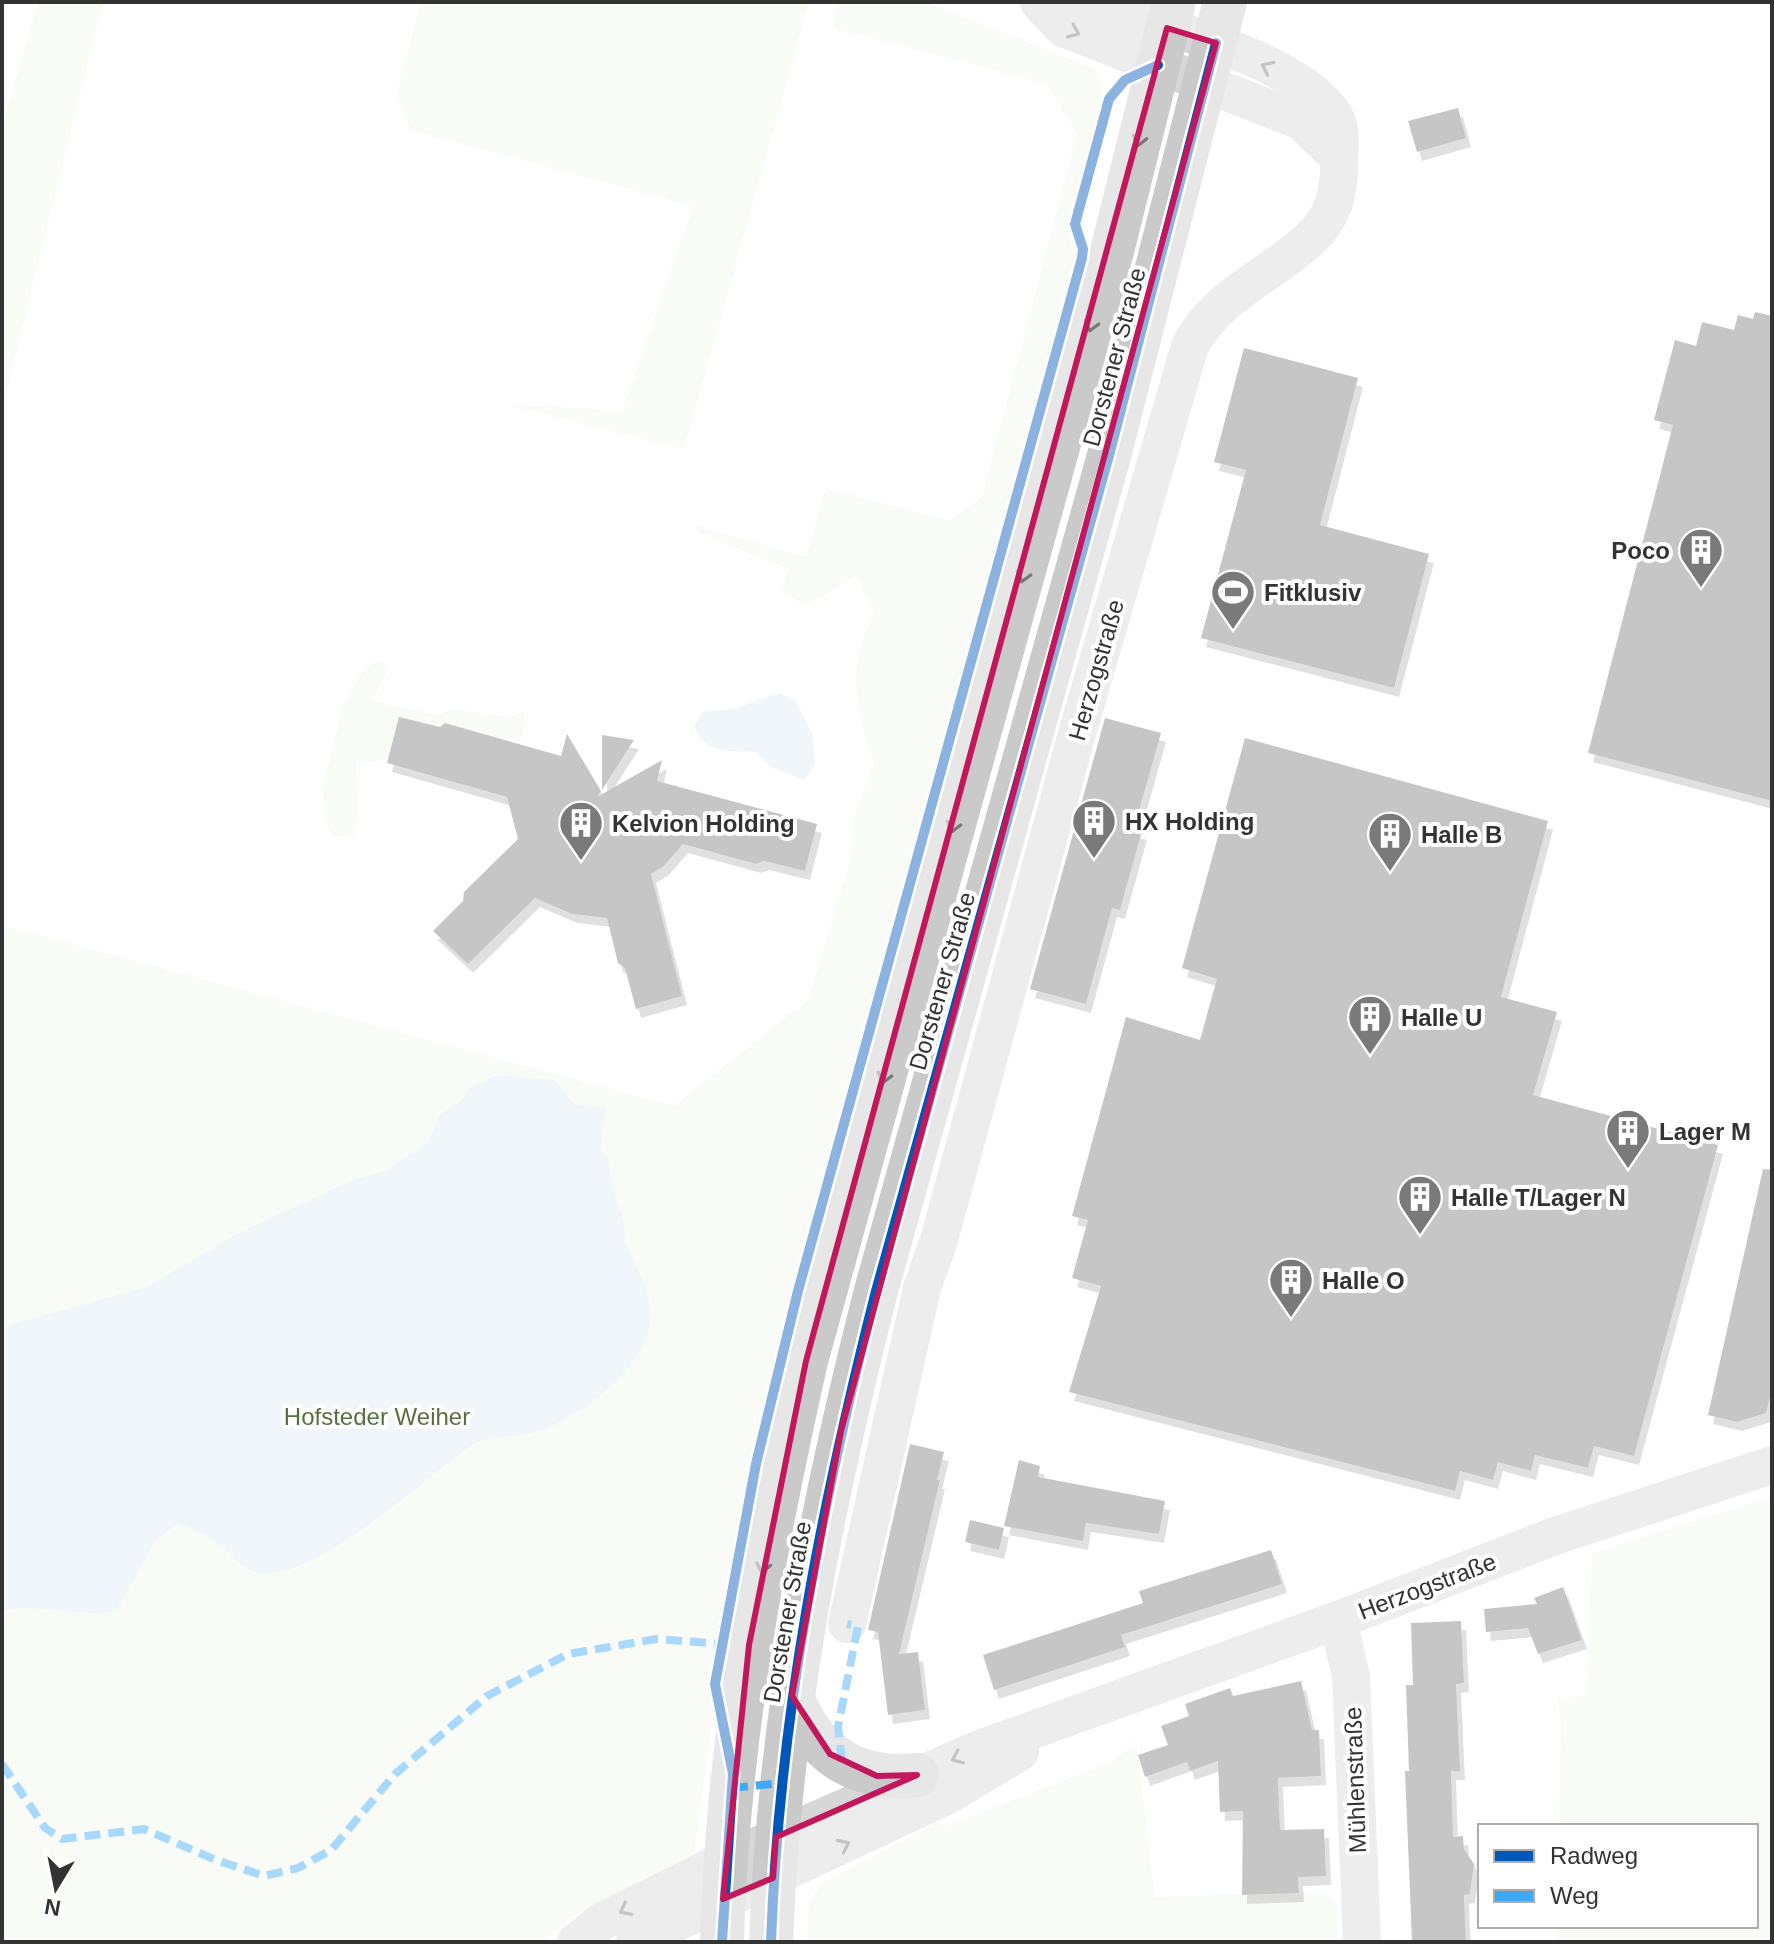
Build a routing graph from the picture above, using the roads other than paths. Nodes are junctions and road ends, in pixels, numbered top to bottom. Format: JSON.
{"nodes":[{"id":1,"x":1039,"y":2,"type":"edge"},
{"id":2,"x":1086,"y":2,"type":"edge"},
{"id":3,"x":1166,"y":32,"type":"edge"},
{"id":4,"x":1216,"y":43,"type":"edge"},
{"id":5,"x":1772,"y":1465,"type":"edge"},
{"id":6,"x":1338,"y":1620,"type":"junction"},
{"id":7,"x":847,"y":1624,"type":"dead end"},
{"id":8,"x":792,"y":1696,"type":"junction"},
{"id":9,"x":1083,"y":1714,"type":"junction"},
{"id":10,"x":917,"y":1775,"type":"junction"},
{"id":11,"x":774,"y":1857,"type":"junction"},
{"id":12,"x":725,"y":1879,"type":"junction"},
{"id":13,"x":576,"y":1942,"type":"edge"},
{"id":14,"x":635,"y":1942,"type":"edge"},
{"id":15,"x":722,"y":1942,"type":"edge"},
{"id":16,"x":771,"y":1942,"type":"edge"},
{"id":17,"x":1362,"y":1942,"type":"edge"}],
"edges":[{"from":1,"to":3,"type":"street","name":"Herzogstraße","one_way":true},
{"from":2,"to":3,"type":"street","name":"Herzogstraße"},
{"from":3,"to":4,"type":"street","name":"Herzogstraße"},
{"from":3,"to":12,"type":"main road","name":"Dorstener Straße","one_way":true},
{"from":4,"to":7,"type":"street","name":"Herzogstraße"},
{"from":4,"to":8,"type":"main road","name":"Dorstener Straße"},
{"from":5,"to":6,"type":"street","name":"Herzogstraße"},
{"from":6,"to":9,"type":"street","name":"Herzogstraße"},
{"from":6,"to":17,"type":"street","name":"Mühlenstraße"},
{"from":8,"to":10,"type":"main road"},
{"from":8,"to":11,"type":"main road","name":"Dorstener Straße"},
{"from":9,"to":10,"type":"street","name":"Herzogstraße","one_way":true},
{"from":11,"to":9,"type":"street","name":"Herzogstraße","one_way":true},
{"from":10,"to":11,"type":"street","name":"Herzogstraße"},
{"from":11,"to":12,"type":"street"},
{"from":11,"to":16,"type":"main road","name":"Dorstener Straße"},
{"from":12,"to":13,"type":"street","one_way":true},
{"from":12,"to":14,"type":"street"},
{"from":12,"to":15,"type":"main road","name":"Dorstener Straße"}]}
